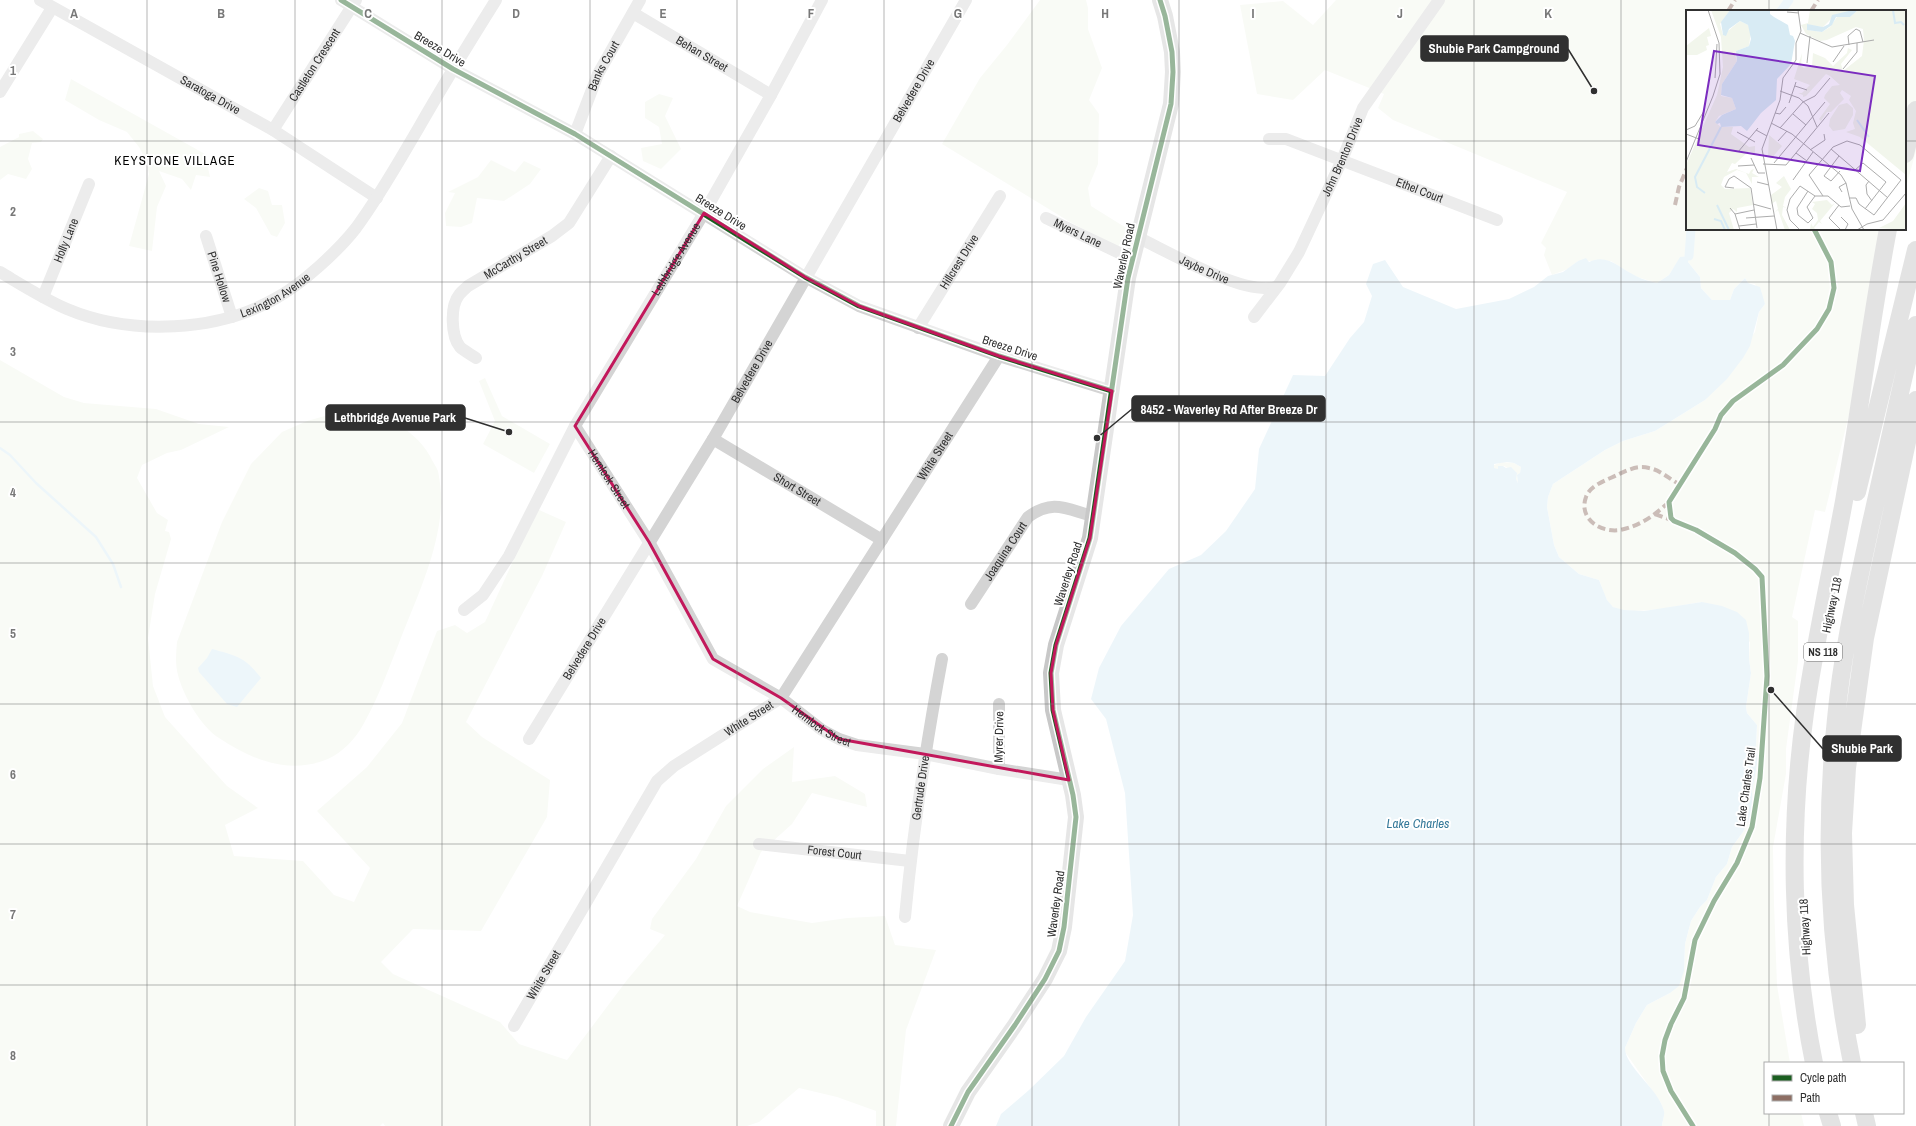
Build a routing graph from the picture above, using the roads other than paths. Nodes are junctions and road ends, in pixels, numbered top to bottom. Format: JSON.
{"nodes":[{"id":1,"x":40,"y":0,"type":"edge"},
{"id":2,"x":340,"y":0,"type":"edge"},
{"id":3,"x":496,"y":0,"type":"edge"},
{"id":4,"x":640,"y":0,"type":"edge"},
{"id":5,"x":822,"y":0,"type":"edge"},
{"id":6,"x":966,"y":0,"type":"edge"},
{"id":7,"x":1160,"y":0,"type":"edge"},
{"id":8,"x":1439,"y":0,"type":"edge"},
{"id":9,"x":354,"y":3,"type":"edge"},
{"id":10,"x":52,"y":8,"type":"junction"},
{"id":11,"x":632,"y":13,"type":"junction"},
{"id":12,"x":453,"y":69,"type":"junction"},
{"id":13,"x":0,"y":92,"type":"edge"},
{"id":14,"x":771,"y":95,"type":"junction"},
{"id":15,"x":1916,"y":110,"type":"edge"},
{"id":16,"x":273,"y":130,"type":"junction"},
{"id":17,"x":575,"y":134,"type":"junction"},
{"id":18,"x":1269,"y":139,"type":"dead end"},
{"id":19,"x":1906,"y":150,"type":"edge"},
{"id":20,"x":612,"y":156,"type":"junction"},
{"id":21,"x":1342,"y":160,"type":"junction"},
{"id":22,"x":89,"y":184,"type":"dead end"},
{"id":23,"x":1000,"y":196,"type":"dead end"},
{"id":24,"x":377,"y":198,"type":"junction"},
{"id":25,"x":704,"y":213,"type":"junction"},
{"id":26,"x":1046,"y":218,"type":"dead end"},
{"id":27,"x":1497,"y":220,"type":"dead end"},
{"id":28,"x":1888,"y":230,"type":"edge"},
{"id":29,"x":206,"y":236,"type":"dead end"},
{"id":30,"x":1137,"y":237,"type":"junction"},
{"id":31,"x":1916,"y":250,"type":"edge"},
{"id":32,"x":1132,"y":259,"type":"junction"},
{"id":33,"x":0,"y":272,"type":"edge"},
{"id":34,"x":805,"y":277,"type":"junction"},
{"id":35,"x":1276,"y":286,"type":"junction"},
{"id":36,"x":43,"y":297,"type":"junction"},
{"id":37,"x":1254,"y":317,"type":"dead end"},
{"id":38,"x":232,"y":318,"type":"junction"},
{"id":39,"x":1916,"y":325,"type":"edge"},
{"id":40,"x":918,"y":328,"type":"junction"},
{"id":41,"x":999,"y":356,"type":"junction"},
{"id":42,"x":476,"y":358,"type":"dead end"},
{"id":43,"x":1112,"y":391,"type":"junction"},
{"id":44,"x":1916,"y":402,"type":"edge"},
{"id":45,"x":575,"y":426,"type":"junction"},
{"id":46,"x":713,"y":439,"type":"junction"},
{"id":47,"x":1093,"y":516,"type":"junction"},
{"id":48,"x":882,"y":540,"type":"junction"},
{"id":49,"x":649,"y":542,"type":"junction"},
{"id":50,"x":971,"y":604,"type":"dead end"},
{"id":51,"x":464,"y":610,"type":"dead end"},
{"id":52,"x":942,"y":659,"type":"dead end"},
{"id":53,"x":781,"y":698,"type":"junction"},
{"id":54,"x":999,"y":704,"type":"dead end"},
{"id":55,"x":530,"y":739,"type":"dead end"},
{"id":56,"x":924,"y":754,"type":"junction"},
{"id":57,"x":998,"y":769,"type":"junction"},
{"id":58,"x":1069,"y":780,"type":"junction"},
{"id":59,"x":759,"y":844,"type":"dead end"},
{"id":60,"x":910,"y":861,"type":"junction"},
{"id":61,"x":905,"y":917,"type":"dead end"},
{"id":62,"x":514,"y":1026,"type":"dead end"},
{"id":63,"x":1814,"y":1062,"type":"edge"},
{"id":64,"x":1820,"y":1062,"type":"edge"},
{"id":65,"x":1852,"y":1062,"type":"edge"},
{"id":66,"x":1863,"y":1062,"type":"edge"},
{"id":67,"x":1829,"y":1114,"type":"edge"},
{"id":68,"x":1864,"y":1114,"type":"edge"},
{"id":69,"x":1873,"y":1114,"type":"edge"},
{"id":70,"x":951,"y":1126,"type":"edge"},
{"id":71,"x":1832,"y":1126,"type":"edge"},
{"id":72,"x":1867,"y":1126,"type":"edge"},
{"id":73,"x":1875,"y":1126,"type":"edge"}],
"edges":[{"from":1,"to":10,"type":"street","name":"Saratoga Drive"},
{"from":2,"to":9,"type":"street","name":"Breeze Drive"},
{"from":3,"to":12,"type":"street","name":"Lexington Avenue"},
{"from":4,"to":11,"type":"street","name":"Banks Court"},
{"from":5,"to":14,"type":"street","name":"Lethbridge Avenue"},
{"from":6,"to":34,"type":"street","name":"Belvedere Drive"},
{"from":7,"to":30,"type":"main road","name":"Waverley Road"},
{"from":8,"to":21,"type":"street","name":"John Brenton Drive"},
{"from":9,"to":12,"type":"street","name":"Breeze Drive"},
{"from":9,"to":16,"type":"street","name":"Castleton Crescent"},
{"from":10,"to":13,"type":"street"},
{"from":10,"to":16,"type":"street","name":"Saratoga Drive"},
{"from":11,"to":14,"type":"street","name":"Behan Street"},
{"from":11,"to":17,"type":"street","name":"Banks Court"},
{"from":12,"to":17,"type":"street","name":"Breeze Drive"},
{"from":12,"to":24,"type":"street","name":"Lexington Avenue"},
{"from":14,"to":25,"type":"street","name":"Lethbridge Avenue"},
{"from":15,"to":19,"type":"highway"},
{"from":16,"to":24,"type":"street","name":"Saratoga Drive"},
{"from":17,"to":20,"type":"street","name":"Breeze Drive"},
{"from":18,"to":21,"type":"street","name":"Ethel Court"},
{"from":20,"to":25,"type":"street","name":"Breeze Drive"},
{"from":20,"to":42,"type":"street","name":"McCarthy Street"},
{"from":21,"to":27,"type":"street","name":"Ethel Court"},
{"from":21,"to":35,"type":"street","name":"John Brenton Drive"},
{"from":22,"to":36,"type":"street","name":"Holly Lane"},
{"from":23,"to":40,"type":"street","name":"Hillcrest Drive"},
{"from":24,"to":38,"type":"street","name":"Lexington Avenue"},
{"from":25,"to":34,"type":"street","name":"Breeze Drive"},
{"from":25,"to":45,"type":"street","name":"Lethbridge Avenue"},
{"from":26,"to":32,"type":"street","name":"Myers Lane"},
{"from":28,"to":63,"type":"highway"},
{"from":29,"to":38,"type":"street","name":"Pine Hollow"},
{"from":30,"to":32,"type":"main road","name":"Waverley Road"},
{"from":30,"to":35,"type":"street","name":"Jaybe Drive"},
{"from":31,"to":64,"type":"highway","name":"Highway 118","number":"NS 118"},
{"from":32,"to":43,"type":"main road","name":"Waverley Road"},
{"from":33,"to":36,"type":"street","name":"Lexington Avenue"},
{"from":34,"to":40,"type":"street","name":"Breeze Drive"},
{"from":34,"to":46,"type":"street","name":"Belvedere Drive"},
{"from":35,"to":37,"type":"street","name":"John Brenton Drive"},
{"from":36,"to":38,"type":"street","name":"Lexington Avenue"},
{"from":39,"to":65,"type":"highway","name":"Highway 118","number":"NS 118"},
{"from":40,"to":41,"type":"street","name":"Breeze Drive"},
{"from":41,"to":43,"type":"street","name":"Breeze Drive"},
{"from":41,"to":48,"type":"street","name":"White Street"},
{"from":43,"to":47,"type":"main road","name":"Waverley Road"},
{"from":44,"to":66,"type":"highway"},
{"from":45,"to":49,"type":"street","name":"Hemlock Street"},
{"from":45,"to":51,"type":"street","name":"Lethbridge Avenue"},
{"from":46,"to":48,"type":"street","name":"Short Street"},
{"from":46,"to":49,"type":"street","name":"Belvedere Drive"},
{"from":47,"to":50,"type":"street","name":"Joaquina Court"},
{"from":47,"to":58,"type":"main road","name":"Waverley Road"},
{"from":48,"to":53,"type":"street","name":"White Street"},
{"from":49,"to":53,"type":"street","name":"Hemlock Street"},
{"from":49,"to":55,"type":"street","name":"Belvedere Drive"},
{"from":52,"to":56,"type":"street","name":"Gertrude Drive"},
{"from":53,"to":56,"type":"street","name":"Hemlock Street"},
{"from":53,"to":62,"type":"street","name":"White Street"},
{"from":54,"to":57,"type":"street","name":"Myrer Drive"},
{"from":56,"to":57,"type":"street","name":"Hemlock Street"},
{"from":56,"to":60,"type":"street","name":"Gertrude Drive"},
{"from":57,"to":58,"type":"street","name":"Hemlock Street"},
{"from":58,"to":70,"type":"main road","name":"Waverley Road"},
{"from":59,"to":60,"type":"street","name":"Forest Court"},
{"from":60,"to":61,"type":"street","name":"Gertrude Drive"},
{"from":67,"to":71,"type":"highway"},
{"from":68,"to":72,"type":"highway"},
{"from":69,"to":73,"type":"highway"}]}
